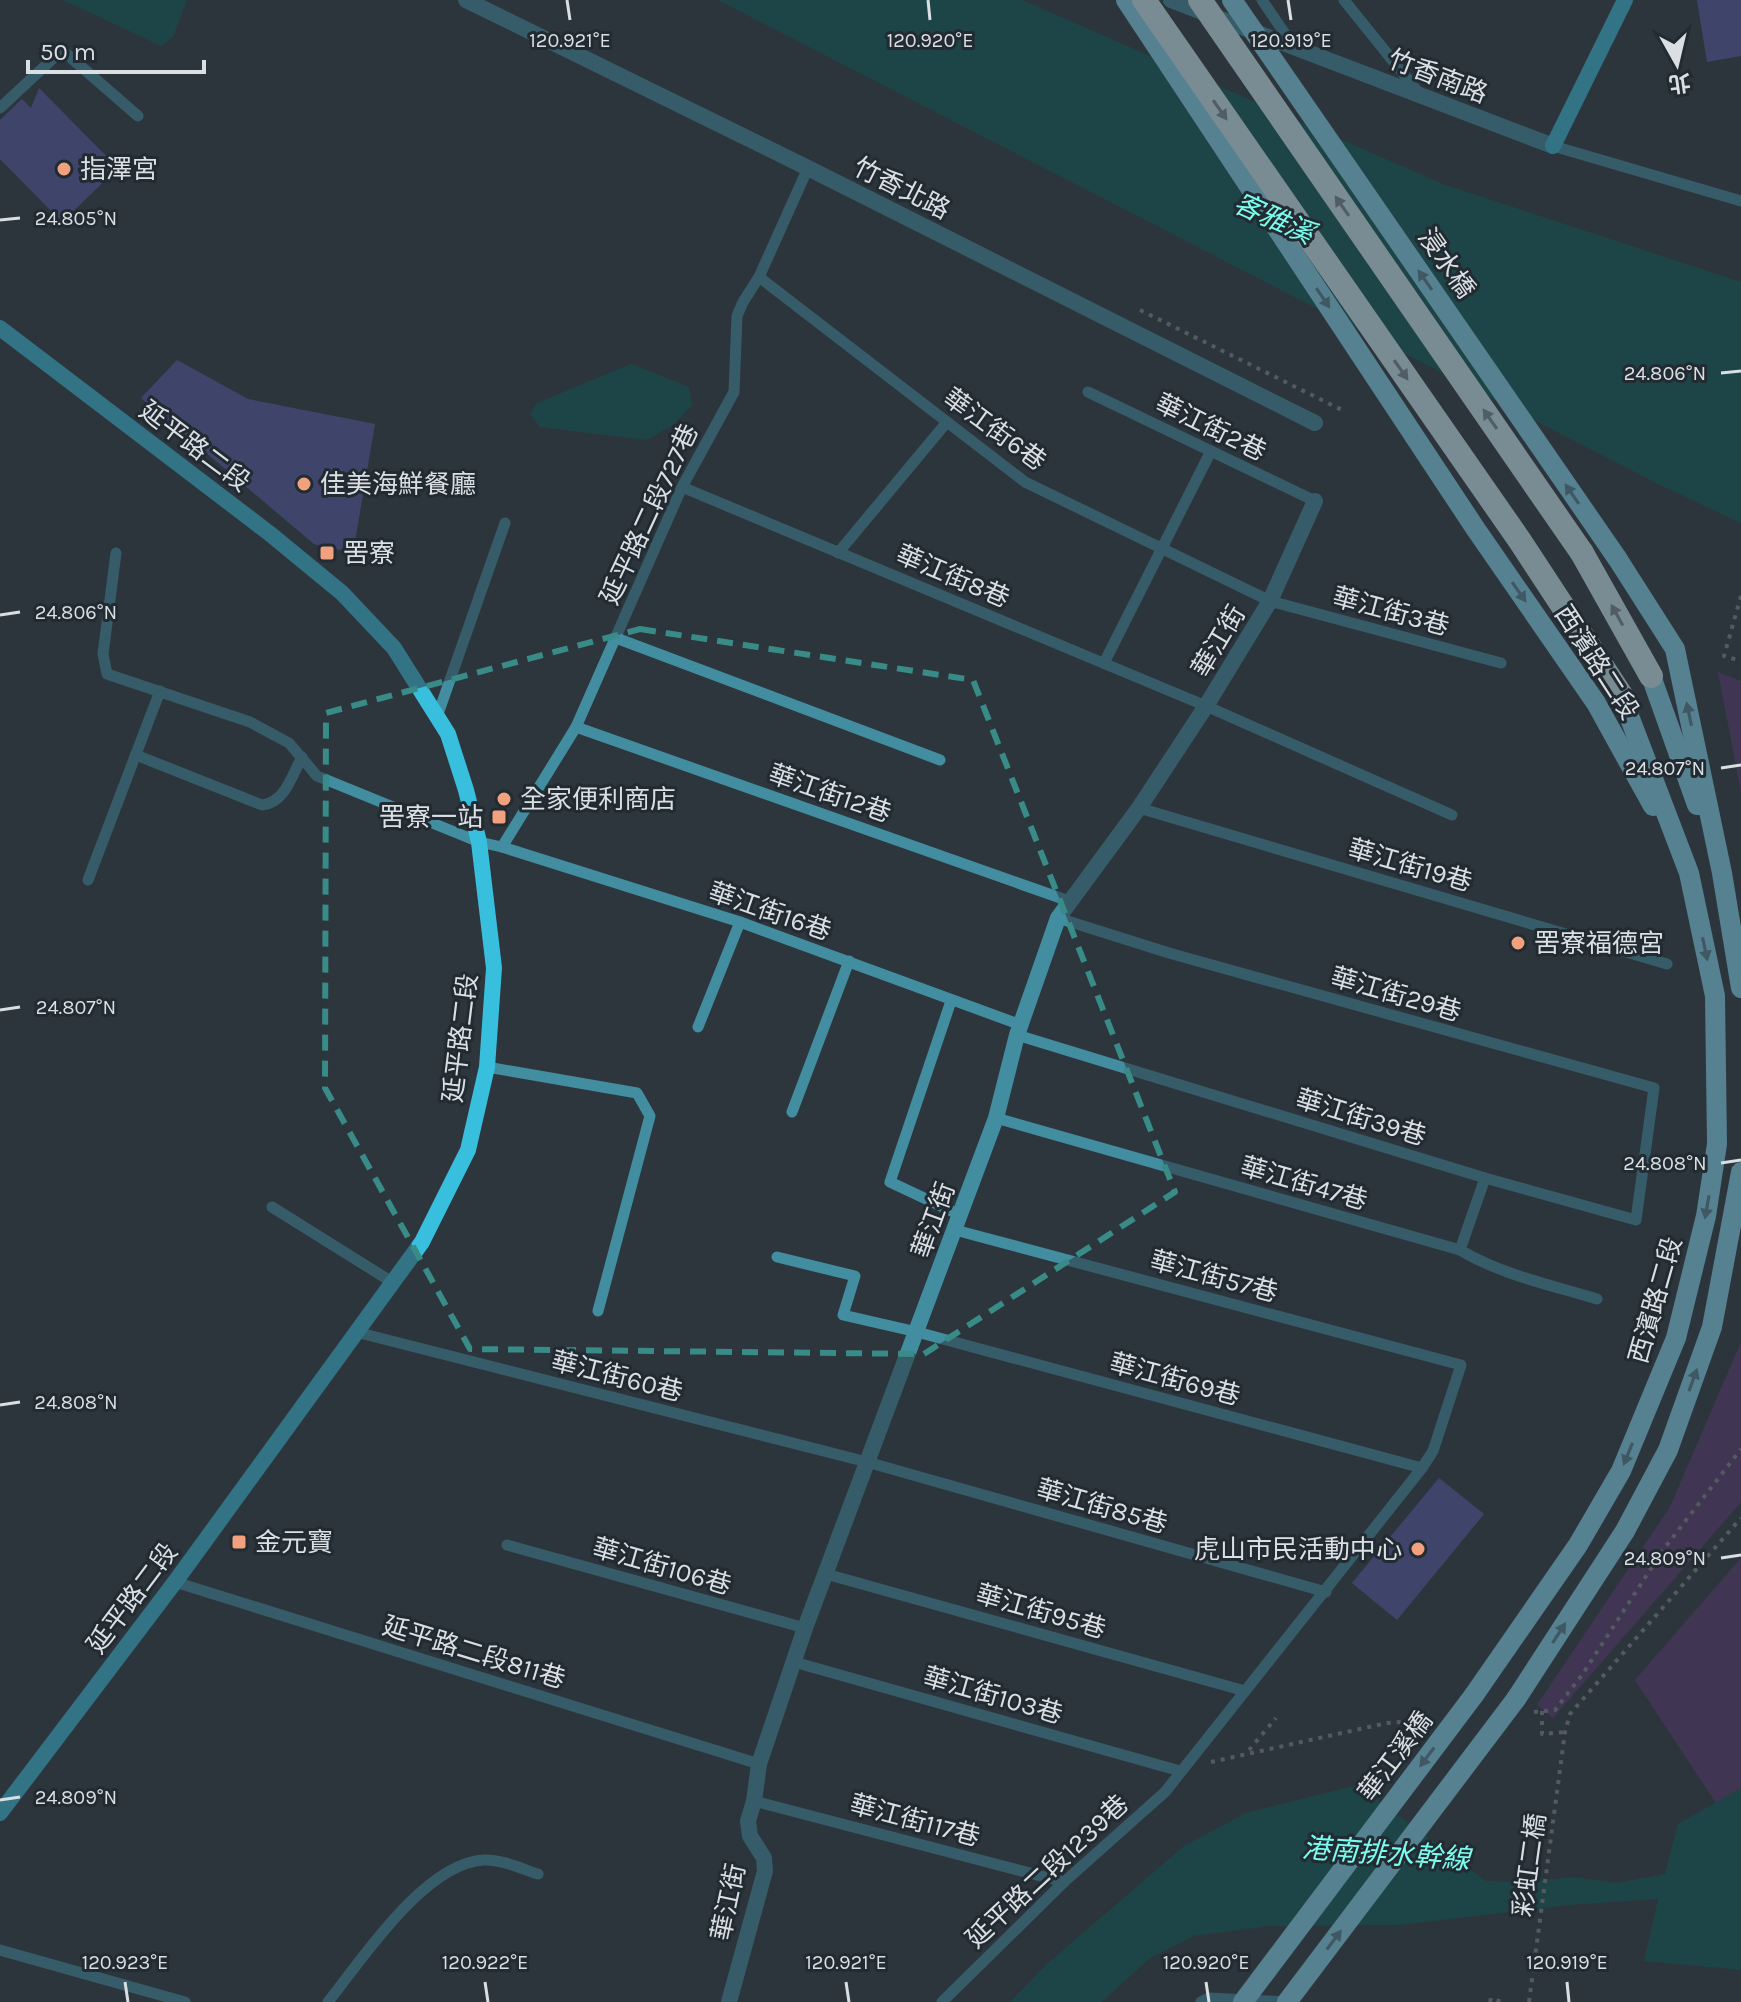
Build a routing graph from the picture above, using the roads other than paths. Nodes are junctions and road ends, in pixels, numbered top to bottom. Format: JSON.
{"nodes":[{"id":1,"x":466,"y":0,"type":"edge"},
{"id":2,"x":1126,"y":0,"type":"edge"},
{"id":3,"x":1144,"y":0,"type":"edge"},
{"id":4,"x":1171,"y":0,"type":"edge"},
{"id":5,"x":1200,"y":0,"type":"edge"},
{"id":6,"x":1232,"y":0,"type":"edge"},
{"id":7,"x":1262,"y":0,"type":"edge"},
{"id":8,"x":1344,"y":0,"type":"edge"},
{"id":9,"x":1625,"y":0,"type":"edge"},
{"id":10,"x":1294,"y":47,"type":"junction"},
{"id":11,"x":1421,"y":96,"type":"junction"},
{"id":12,"x":0,"y":108,"type":"edge"},
{"id":13,"x":138,"y":116,"type":"dead end"},
{"id":14,"x":1553,"y":146,"type":"junction"},
{"id":15,"x":808,"y":168,"type":"junction"},
{"id":16,"x":1741,"y":201,"type":"edge"},
{"id":17,"x":759,"y":277,"type":"junction"},
{"id":18,"x":0,"y":328,"type":"edge"},
{"id":19,"x":1088,"y":392,"type":"dead end"},
{"id":20,"x":947,"y":422,"type":"junction"},
{"id":21,"x":1315,"y":423,"type":"dead end"},
{"id":22,"x":1211,"y":451,"type":"junction"},
{"id":23,"x":682,"y":487,"type":"junction"},
{"id":24,"x":1315,"y":501,"type":"joint"},
{"id":25,"x":505,"y":523,"type":"dead end"},
{"id":26,"x":1162,"y":549,"type":"junction"},
{"id":27,"x":116,"y":553,"type":"dead end"},
{"id":28,"x":838,"y":553,"type":"junction"},
{"id":29,"x":1617,"y":558,"type":"joint"},
{"id":30,"x":1270,"y":601,"type":"junction"},
{"id":31,"x":616,"y":638,"type":"junction"},
{"id":32,"x":1104,"y":663,"type":"junction"},
{"id":33,"x":1501,"y":663,"type":"dead end"},
{"id":34,"x":1651,"y":676,"type":"joint"},
{"id":35,"x":160,"y":691,"type":"junction"},
{"id":36,"x":1621,"y":695,"type":"joint"},
{"id":37,"x":1206,"y":706,"type":"junction"},
{"id":38,"x":437,"y":717,"type":"junction"},
{"id":39,"x":576,"y":727,"type":"junction"},
{"id":40,"x":136,"y":755,"type":"junction"},
{"id":41,"x":302,"y":757,"type":"junction"},
{"id":42,"x":940,"y":760,"type":"dead end"},
{"id":43,"x":1139,"y":808,"type":"junction"},
{"id":44,"x":1452,"y":815,"type":"dead end"},
{"id":45,"x":479,"y":842,"type":"junction"},
{"id":46,"x":502,"y":847,"type":"junction"},
{"id":47,"x":1689,"y":873,"type":"junction"},
{"id":48,"x":1722,"y":873,"type":"junction"},
{"id":49,"x":88,"y":880,"type":"dead end"},
{"id":50,"x":1069,"y":901,"type":"junction"},
{"id":51,"x":1058,"y":918,"type":"junction"},
{"id":52,"x":740,"y":922,"type":"junction"},
{"id":53,"x":849,"y":961,"type":"junction"},
{"id":54,"x":1667,"y":964,"type":"dead end"},
{"id":55,"x":1741,"y":988,"type":"edge"},
{"id":56,"x":951,"y":1001,"type":"junction"},
{"id":57,"x":698,"y":1027,"type":"dead end"},
{"id":58,"x":1019,"y":1030,"type":"junction"},
{"id":59,"x":487,"y":1067,"type":"junction"},
{"id":60,"x":792,"y":1112,"type":"dead end"},
{"id":61,"x":996,"y":1118,"type":"junction"},
{"id":62,"x":1644,"y":1161,"type":"joint"},
{"id":63,"x":1741,"y":1172,"type":"edge"},
{"id":64,"x":1485,"y":1178,"type":"junction"},
{"id":65,"x":272,"y":1207,"type":"dead end"},
{"id":66,"x":958,"y":1223,"type":"junction"},
{"id":67,"x":1460,"y":1250,"type":"junction"},
{"id":68,"x":777,"y":1257,"type":"dead end"},
{"id":69,"x":392,"y":1282,"type":"junction"},
{"id":70,"x":1597,"y":1299,"type":"dead end"},
{"id":71,"x":598,"y":1311,"type":"dead end"},
{"id":72,"x":356,"y":1332,"type":"junction"},
{"id":73,"x":917,"y":1332,"type":"junction"},
{"id":74,"x":1461,"y":1365,"type":"joint"},
{"id":75,"x":867,"y":1462,"type":"junction"},
{"id":76,"x":1422,"y":1468,"type":"junction"},
{"id":77,"x":507,"y":1545,"type":"dead end"},
{"id":78,"x":826,"y":1574,"type":"junction"},
{"id":79,"x":175,"y":1582,"type":"junction"},
{"id":80,"x":1326,"y":1592,"type":"junction"},
{"id":81,"x":805,"y":1628,"type":"junction"},
{"id":82,"x":794,"y":1662,"type":"junction"},
{"id":83,"x":1245,"y":1691,"type":"junction"},
{"id":84,"x":1474,"y":1695,"type":"joint"},
{"id":85,"x":759,"y":1764,"type":"junction"},
{"id":86,"x":1180,"y":1771,"type":"junction"},
{"id":87,"x":754,"y":1801,"type":"junction"},
{"id":88,"x":0,"y":1813,"type":"edge"},
{"id":89,"x":538,"y":1874,"type":"dead end"},
{"id":90,"x":1064,"y":1882,"type":"junction"},
{"id":91,"x":0,"y":1950,"type":"edge"},
{"id":92,"x":185,"y":2002,"type":"edge"},
{"id":93,"x":328,"y":2002,"type":"edge"},
{"id":94,"x":729,"y":2002,"type":"edge"},
{"id":95,"x":942,"y":2002,"type":"edge"},
{"id":96,"x":1201,"y":2002,"type":"edge"},
{"id":97,"x":1243,"y":2002,"type":"edge"},
{"id":98,"x":1288,"y":2002,"type":"edge"}],
"edges":[{"from":1,"to":15,"type":"street","name":"竹香北路"},
{"from":2,"to":47,"type":"main road","name":"西濱路二段","one_way":true},
{"from":3,"to":36,"type":"highway","one_way":true},
{"from":4,"to":10,"type":"street","name":"竹香南路"},
{"from":34,"to":5,"type":"highway","name":"浸水橋","one_way":true,"bridge":true},
{"from":29,"to":6,"type":"main road","name":"浸水橋","one_way":true,"bridge":true},
{"from":7,"to":10,"type":"lane"},
{"from":8,"to":11,"type":"lane"},
{"from":9,"to":14,"type":"street"},
{"from":10,"to":11,"type":"street","name":"竹香南路"},
{"from":11,"to":14,"type":"street","name":"竹香南路"},
{"from":12,"to":13,"type":"lane"},
{"from":14,"to":16,"type":"lane"},
{"from":15,"to":17,"type":"lane","name":"延平路二段727巷"},
{"from":15,"to":21,"type":"street","name":"竹香北路"},
{"from":17,"to":20,"type":"lane","name":"華江街6巷"},
{"from":17,"to":23,"type":"lane","name":"延平路二段727巷"},
{"from":18,"to":38,"type":"street","name":"延平路二段"},
{"from":19,"to":22,"type":"lane","name":"華江街2巷"},
{"from":20,"to":26,"type":"lane","name":"華江街6巷"},
{"from":20,"to":28,"type":"lane"},
{"from":22,"to":24,"type":"lane","name":"華江街2巷"},
{"from":22,"to":26,"type":"lane"},
{"from":23,"to":28,"type":"lane","name":"華江街8巷"},
{"from":23,"to":31,"type":"lane","name":"延平路二段727巷"},
{"from":24,"to":30,"type":"street","name":"華江街"},
{"from":25,"to":38,"type":"lane"},
{"from":26,"to":30,"type":"lane","name":"華江街6巷"},
{"from":26,"to":32,"type":"lane"},
{"from":27,"to":35,"type":"lane"},
{"from":28,"to":32,"type":"lane","name":"華江街8巷"},
{"from":48,"to":29,"type":"main road","name":"西濱路二段","one_way":true},
{"from":30,"to":33,"type":"lane","name":"華江街3巷"},
{"from":30,"to":37,"type":"street","name":"華江街"},
{"from":31,"to":39,"type":"lane","name":"延平路二段727巷"},
{"from":31,"to":42,"type":"lane"},
{"from":32,"to":37,"type":"lane","name":"華江街8巷"},
{"from":34,"to":48,"type":"main road","name":"西濱路二段"},
{"from":35,"to":40,"type":"lane"},
{"from":35,"to":41,"type":"lane"},
{"from":36,"to":47,"type":"main road","name":"西濱路二段"},
{"from":37,"to":43,"type":"street","name":"華江街"},
{"from":37,"to":44,"type":"lane","name":"華江街8巷"},
{"from":38,"to":45,"type":"street","name":"延平路二段"},
{"from":39,"to":46,"type":"lane","name":"延平路二段727巷"},
{"from":39,"to":50,"type":"lane","name":"華江街12巷"},
{"from":40,"to":41,"type":"lane"},
{"from":40,"to":49,"type":"lane"},
{"from":41,"to":45,"type":"lane"},
{"from":43,"to":50,"type":"street","name":"華江街"},
{"from":43,"to":54,"type":"lane","name":"華江街19巷"},
{"from":45,"to":46,"type":"lane"},
{"from":45,"to":59,"type":"street","name":"延平路二段"},
{"from":46,"to":52,"type":"lane","name":"華江街16巷"},
{"from":47,"to":84,"type":"main road","name":"西濱路二段","one_way":true},
{"from":48,"to":55,"type":"main road","name":"西濱路二段"},
{"from":50,"to":51,"type":"street","name":"華江街"},
{"from":51,"to":58,"type":"street","name":"華江街"},
{"from":51,"to":62,"type":"lane","name":"華江街29巷"},
{"from":52,"to":53,"type":"lane","name":"華江街16巷"},
{"from":52,"to":57,"type":"lane"},
{"from":53,"to":56,"type":"lane","name":"華江街16巷"},
{"from":53,"to":60,"type":"lane"},
{"from":56,"to":58,"type":"lane","name":"華江街16巷"},
{"from":56,"to":66,"type":"lane","name":"華江街57巷"},
{"from":58,"to":61,"type":"street","name":"華江街"},
{"from":58,"to":64,"type":"lane","name":"華江街39巷"},
{"from":59,"to":69,"type":"street","name":"延平路二段"},
{"from":59,"to":71,"type":"lane"},
{"from":61,"to":66,"type":"street","name":"華江街"},
{"from":61,"to":67,"type":"lane","name":"華江街47巷"},
{"from":62,"to":64,"type":"lane","name":"華江街39巷"},
{"from":98,"to":63,"type":"main road","one_way":true,"bridge":true},
{"from":64,"to":67,"type":"lane"},
{"from":65,"to":69,"type":"lane"},
{"from":66,"to":73,"type":"street","name":"華江街"},
{"from":66,"to":74,"type":"lane","name":"華江街57巷"},
{"from":67,"to":70,"type":"lane","name":"華江街47巷"},
{"from":68,"to":73,"type":"lane","name":"華江街69巷"},
{"from":69,"to":72,"type":"street","name":"延平路二段"},
{"from":72,"to":75,"type":"lane","name":"華江街60巷"},
{"from":72,"to":79,"type":"street","name":"延平路二段"},
{"from":73,"to":75,"type":"street","name":"華江街"},
{"from":73,"to":76,"type":"lane","name":"華江街69巷"},
{"from":74,"to":76,"type":"lane","name":"延平路二段1239巷"},
{"from":75,"to":78,"type":"street","name":"華江街"},
{"from":75,"to":80,"type":"lane","name":"華江街85巷"},
{"from":76,"to":80,"type":"lane","name":"延平路二段1239巷"},
{"from":77,"to":81,"type":"lane","name":"華江街106巷"},
{"from":78,"to":81,"type":"street","name":"華江街"},
{"from":78,"to":83,"type":"lane","name":"華江街95巷"},
{"from":79,"to":85,"type":"lane","name":"延平路二段811巷"},
{"from":79,"to":88,"type":"street","name":"延平路二段"},
{"from":80,"to":83,"type":"lane","name":"延平路二段1239巷"},
{"from":81,"to":82,"type":"street","name":"華江街"},
{"from":82,"to":85,"type":"street","name":"華江街"},
{"from":82,"to":86,"type":"lane","name":"華江街103巷"},
{"from":83,"to":86,"type":"lane","name":"延平路二段1239巷"},
{"from":84,"to":97,"type":"main road","name":"華江溪橋","one_way":true,"bridge":true},
{"from":85,"to":87,"type":"street","name":"華江街"},
{"from":86,"to":90,"type":"lane","name":"延平路二段1239巷"},
{"from":87,"to":90,"type":"lane","name":"華江街117巷"},
{"from":87,"to":94,"type":"street","name":"華江街"},
{"from":89,"to":93,"type":"lane"},
{"from":90,"to":95,"type":"lane","name":"延平路二段1239巷"},
{"from":91,"to":92,"type":"lane"},
{"from":96,"to":98,"type":"lane"}]}
